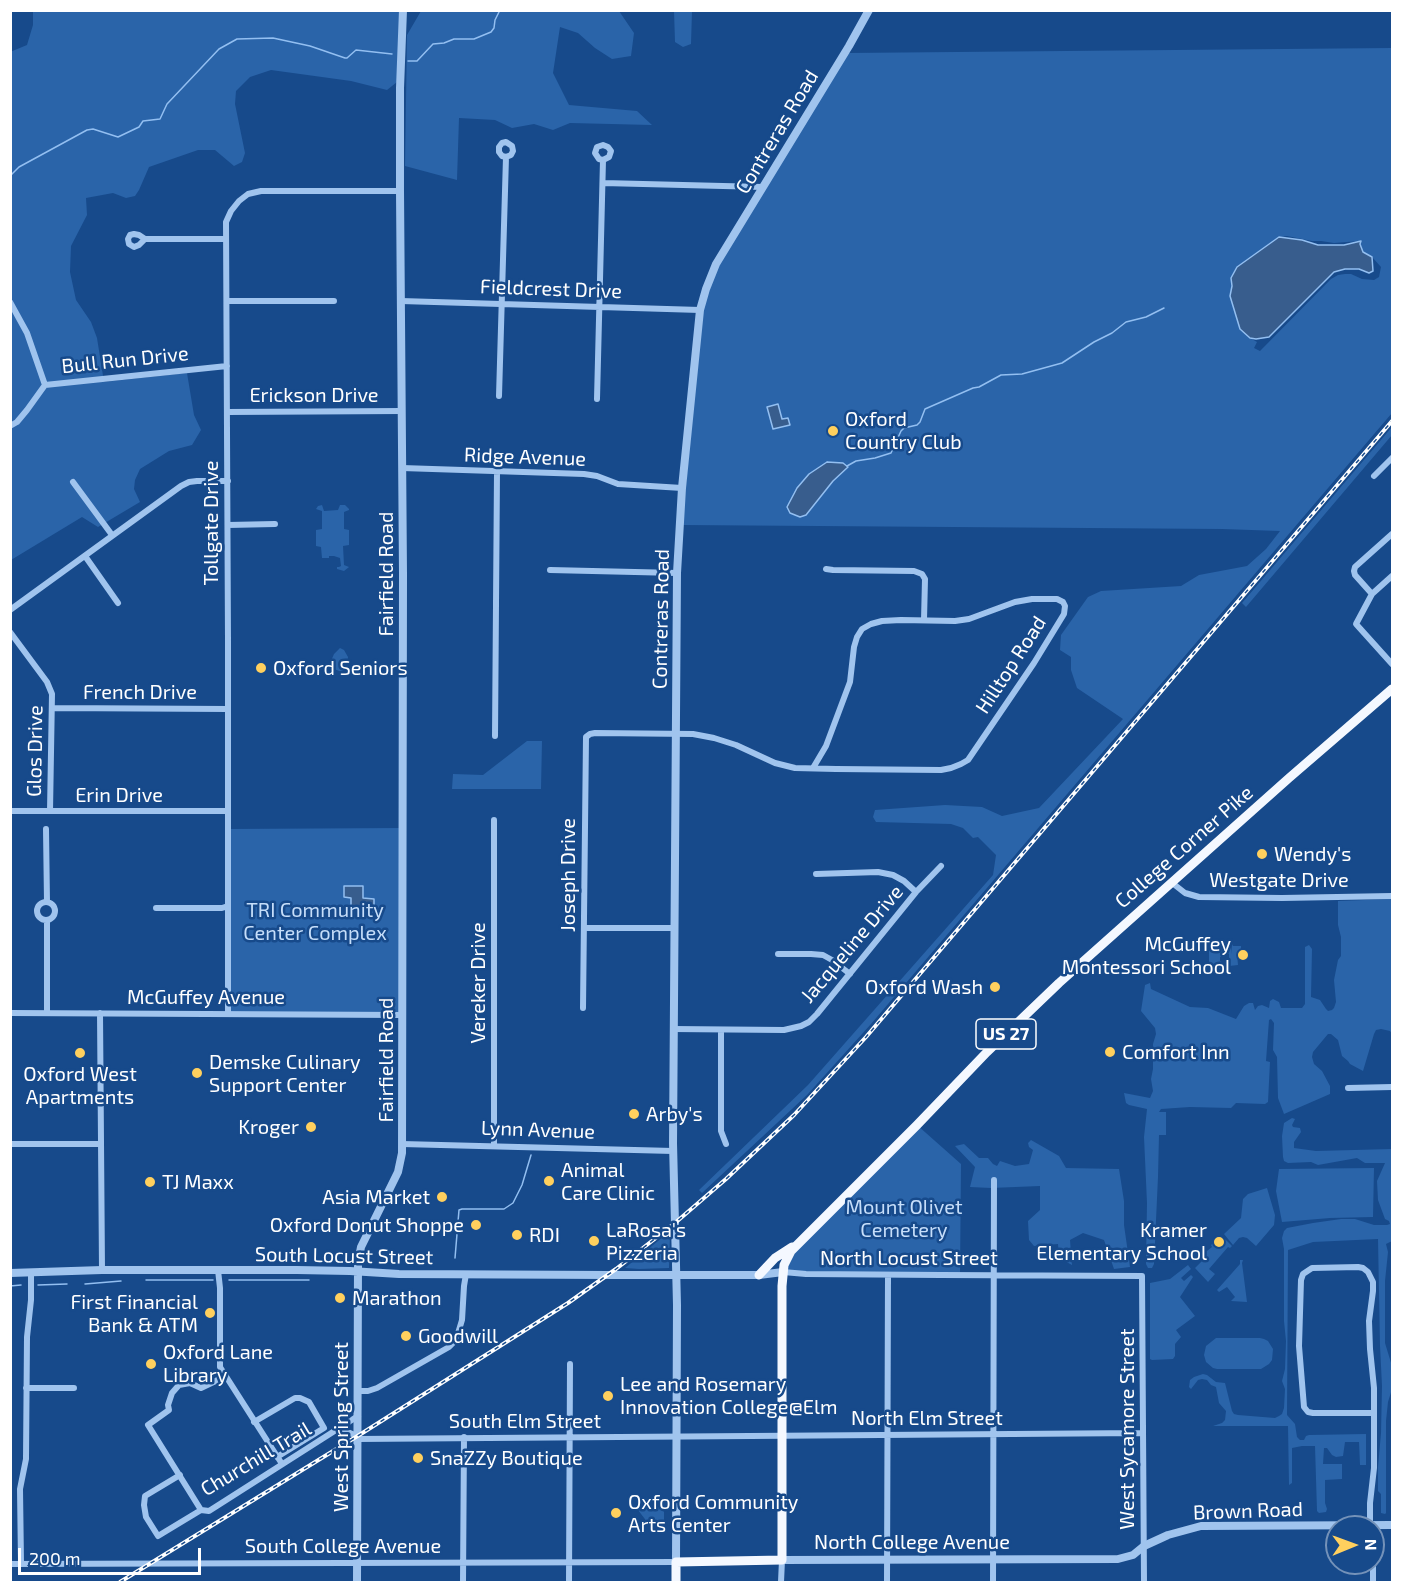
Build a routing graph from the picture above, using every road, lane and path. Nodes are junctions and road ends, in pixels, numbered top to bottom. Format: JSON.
{"nodes":[{"id":1,"x":403,"y":10,"type":"edge"},
{"id":2,"x":868,"y":10,"type":"edge"},
{"id":3,"x":506,"y":157,"type":"dead end"},
{"id":4,"x":603,"y":160,"type":"dead end"},
{"id":5,"x":603,"y":183,"type":"junction"},
{"id":6,"x":763,"y":187,"type":"junction"},
{"id":7,"x":400,"y":191,"type":"junction"},
{"id":8,"x":145,"y":239,"type":"dead end"},
{"id":9,"x":226,"y":239,"type":"junction"},
{"id":10,"x":227,"y":301,"type":"junction"},
{"id":11,"x":334,"y":301,"type":"dead end"},
{"id":12,"x":401,"y":301,"type":"junction"},
{"id":13,"x":10,"y":302,"type":"edge"},
{"id":14,"x":502,"y":303,"type":"junction"},
{"id":15,"x":599,"y":307,"type":"junction"},
{"id":16,"x":700,"y":310,"type":"junction"},
{"id":17,"x":227,"y":366,"type":"junction"},
{"id":18,"x":45,"y":385,"type":"junction"},
{"id":19,"x":499,"y":396,"type":"dead end"},
{"id":20,"x":597,"y":399,"type":"dead end"},
{"id":21,"x":402,"y":411,"type":"junction"},
{"id":22,"x":227,"y":412,"type":"junction"},
{"id":23,"x":10,"y":426,"type":"edge"},
{"id":24,"x":1392,"y":458,"type":"edge"},
{"id":25,"x":402,"y":468,"type":"junction"},
{"id":26,"x":497,"y":472,"type":"junction"},
{"id":27,"x":1374,"y":476,"type":"dead end"},
{"id":28,"x":228,"y":481,"type":"junction"},
{"id":29,"x":73,"y":482,"type":"dead end"},
{"id":30,"x":682,"y":488,"type":"junction"},
{"id":31,"x":274,"y":524,"type":"dead end"},
{"id":32,"x":228,"y":525,"type":"junction"},
{"id":33,"x":1392,"y":534,"type":"edge"},
{"id":34,"x":112,"y":535,"type":"junction"},
{"id":35,"x":85,"y":556,"type":"junction"},
{"id":36,"x":826,"y":568,"type":"dead end"},
{"id":37,"x":550,"y":570,"type":"dead end"},
{"id":38,"x":677,"y":573,"type":"junction"},
{"id":39,"x":1392,"y":576,"type":"edge"},
{"id":40,"x":1372,"y":594,"type":"junction"},
{"id":41,"x":118,"y":603,"type":"dead end"},
{"id":42,"x":10,"y":610,"type":"edge"},
{"id":43,"x":924,"y":620,"type":"junction"},
{"id":44,"x":10,"y":632,"type":"edge"},
{"id":45,"x":1392,"y":664,"type":"edge"},
{"id":46,"x":1392,"y":689,"type":"edge"},
{"id":47,"x":52,"y":708,"type":"junction"},
{"id":48,"x":228,"y":709,"type":"junction"},
{"id":49,"x":676,"y":733,"type":"junction"},
{"id":50,"x":495,"y":736,"type":"dead end"},
{"id":51,"x":585,"y":742,"type":"joint"},
{"id":52,"x":813,"y":768,"type":"junction"},
{"id":53,"x":10,"y":811,"type":"edge"},
{"id":54,"x":51,"y":811,"type":"junction"},
{"id":55,"x":227,"y":811,"type":"junction"},
{"id":56,"x":494,"y":820,"type":"dead end"},
{"id":57,"x":46,"y":829,"type":"dead end"},
{"id":58,"x":941,"y":866,"type":"dead end"},
{"id":59,"x":816,"y":874,"type":"dead end"},
{"id":60,"x":1171,"y":882,"type":"junction"},
{"id":61,"x":916,"y":892,"type":"junction"},
{"id":62,"x":1392,"y":896,"type":"edge"},
{"id":63,"x":47,"y":902,"type":"junction"},
{"id":64,"x":228,"y":906,"type":"junction"},
{"id":65,"x":156,"y":908,"type":"dead end"},
{"id":66,"x":46,"y":921,"type":"junction"},
{"id":67,"x":584,"y":928,"type":"junction"},
{"id":68,"x":674,"y":928,"type":"junction"},
{"id":69,"x":778,"y":954,"type":"dead end"},
{"id":70,"x":850,"y":974,"type":"junction"},
{"id":71,"x":584,"y":1008,"type":"dead end"},
{"id":72,"x":10,"y":1013,"type":"edge"},
{"id":73,"x":47,"y":1013,"type":"junction"},
{"id":74,"x":99,"y":1013,"type":"junction"},
{"id":75,"x":228,"y":1014,"type":"junction"},
{"id":76,"x":402,"y":1015,"type":"junction"},
{"id":77,"x":673,"y":1029,"type":"junction"},
{"id":78,"x":721,"y":1030,"type":"junction"},
{"id":79,"x":1392,"y":1087,"type":"edge"},
{"id":80,"x":1348,"y":1088,"type":"dead end"},
{"id":81,"x":101,"y":1143,"type":"junction"},
{"id":82,"x":10,"y":1144,"type":"edge"},
{"id":83,"x":402,"y":1144,"type":"junction"},
{"id":84,"x":726,"y":1144,"type":"dead end"},
{"id":85,"x":494,"y":1145,"type":"junction"},
{"id":86,"x":673,"y":1151,"type":"junction"},
{"id":87,"x":994,"y":1180,"type":"dead end"},
{"id":88,"x":797,"y":1245,"type":"junction"},
{"id":89,"x":102,"y":1270,"type":"junction"},
{"id":90,"x":219,"y":1270,"type":"junction"},
{"id":91,"x":358,"y":1271,"type":"junction"},
{"id":92,"x":783,"y":1272,"type":"junction"},
{"id":93,"x":10,"y":1273,"type":"edge"},
{"id":94,"x":31,"y":1273,"type":"junction"},
{"id":95,"x":466,"y":1274,"type":"junction"},
{"id":96,"x":677,"y":1275,"type":"junction"},
{"id":97,"x":759,"y":1275,"type":"junction"},
{"id":98,"x":888,"y":1275,"type":"junction"},
{"id":99,"x":994,"y":1275,"type":"junction"},
{"id":100,"x":1142,"y":1276,"type":"joint"},
{"id":101,"x":570,"y":1364,"type":"dead end"},
{"id":102,"x":226,"y":1376,"type":"junction"},
{"id":103,"x":74,"y":1388,"type":"dead end"},
{"id":104,"x":26,"y":1389,"type":"junction"},
{"id":105,"x":358,"y":1391,"type":"junction"},
{"id":106,"x":1374,"y":1413,"type":"junction"},
{"id":107,"x":357,"y":1416,"type":"junction"},
{"id":108,"x":254,"y":1422,"type":"junction"},
{"id":109,"x":338,"y":1428,"type":"junction"},
{"id":110,"x":1143,"y":1433,"type":"junction"},
{"id":111,"x":993,"y":1434,"type":"junction"},
{"id":112,"x":888,"y":1435,"type":"junction"},
{"id":113,"x":676,"y":1436,"type":"junction"},
{"id":114,"x":782,"y":1436,"type":"junction"},
{"id":115,"x":464,"y":1437,"type":"junction"},
{"id":116,"x":570,"y":1437,"type":"junction"},
{"id":117,"x":357,"y":1438,"type":"junction"},
{"id":118,"x":277,"y":1457,"type":"junction"},
{"id":119,"x":282,"y":1464,"type":"junction"},
{"id":120,"x":180,"y":1475,"type":"junction"},
{"id":121,"x":201,"y":1510,"type":"junction"},
{"id":122,"x":1370,"y":1515,"type":"edge"},
{"id":123,"x":1325,"y":1526,"type":"edge"},
{"id":124,"x":1144,"y":1546,"type":"junction"},
{"id":125,"x":887,"y":1559,"type":"junction"},
{"id":126,"x":782,"y":1560,"type":"junction"},
{"id":127,"x":993,"y":1560,"type":"junction"},
{"id":128,"x":357,"y":1562,"type":"junction"},
{"id":129,"x":463,"y":1562,"type":"junction"},
{"id":130,"x":569,"y":1562,"type":"junction"},
{"id":131,"x":676,"y":1562,"type":"junction"},
{"id":132,"x":21,"y":1563,"type":"junction"},
{"id":133,"x":10,"y":1564,"type":"edge"},
{"id":134,"x":357,"y":1582,"type":"edge"},
{"id":135,"x":463,"y":1582,"type":"edge"},
{"id":136,"x":569,"y":1582,"type":"edge"},
{"id":137,"x":676,"y":1582,"type":"edge"},
{"id":138,"x":782,"y":1582,"type":"edge"},
{"id":139,"x":887,"y":1582,"type":"edge"},
{"id":140,"x":993,"y":1582,"type":"edge"},
{"id":141,"x":1144,"y":1582,"type":"edge"}],
"edges":[{"from":1,"to":7,"type":"street","name":"Fairfield Road"},
{"from":2,"to":6,"type":"street","name":"Contreras Road"},
{"from":3,"to":14,"type":"street"},
{"from":4,"to":5,"type":"street"},
{"from":5,"to":6,"type":"street"},
{"from":5,"to":15,"type":"street"},
{"from":6,"to":16,"type":"street","name":"Contreras Road"},
{"from":7,"to":9,"type":"street","name":"Tollgate Drive"},
{"from":7,"to":12,"type":"street","name":"Fairfield Road"},
{"from":8,"to":9,"type":"street"},
{"from":9,"to":10,"type":"street","name":"Tollgate Drive"},
{"from":10,"to":11,"type":"street"},
{"from":10,"to":17,"type":"street","name":"Tollgate Drive"},
{"from":12,"to":14,"type":"street","name":"Fieldcrest Drive"},
{"from":12,"to":21,"type":"street","name":"Fairfield Road"},
{"from":13,"to":18,"type":"street"},
{"from":14,"to":15,"type":"street","name":"Fieldcrest Drive"},
{"from":14,"to":19,"type":"street"},
{"from":15,"to":16,"type":"street","name":"Fieldcrest Drive"},
{"from":15,"to":20,"type":"street"},
{"from":16,"to":30,"type":"street","name":"Contreras Road"},
{"from":17,"to":18,"type":"street","name":"Bull Run Drive"},
{"from":17,"to":22,"type":"street","name":"Tollgate Drive"},
{"from":18,"to":23,"type":"street","name":"Bull Run Drive"},
{"from":21,"to":22,"type":"street","name":"Erickson Drive"},
{"from":21,"to":25,"type":"street","name":"Fairfield Road"},
{"from":22,"to":28,"type":"street","name":"Tollgate Drive"},
{"from":24,"to":27,"type":"street"},
{"from":25,"to":26,"type":"street","name":"Ridge Avenue"},
{"from":25,"to":76,"type":"street","name":"Fairfield Road"},
{"from":26,"to":30,"type":"street","name":"Ridge Avenue"},
{"from":26,"to":50,"type":"street"},
{"from":28,"to":32,"type":"street","name":"Tollgate Drive"},
{"from":28,"to":34,"type":"street"},
{"from":29,"to":34,"type":"street"},
{"from":30,"to":38,"type":"street","name":"Contreras Road"},
{"from":31,"to":32,"type":"street"},
{"from":32,"to":48,"type":"street","name":"Tollgate Drive"},
{"from":33,"to":40,"type":"street"},
{"from":34,"to":35,"type":"street"},
{"from":35,"to":41,"type":"street"},
{"from":35,"to":42,"type":"street"},
{"from":36,"to":43,"type":"street"},
{"from":37,"to":38,"type":"street"},
{"from":38,"to":49,"type":"street","name":"Contreras Road"},
{"from":39,"to":40,"type":"street"},
{"from":40,"to":45,"type":"street"},
{"from":43,"to":52,"type":"street","name":"Hilltop Road"},
{"from":43,"to":52,"type":"street","name":"Hilltop Road"},
{"from":44,"to":47,"type":"street","name":"Glos Drive"},
{"from":46,"to":60,"type":"highway","name":"College Corner Pike","number":"US 27"},
{"from":47,"to":48,"type":"street","name":"French Drive"},
{"from":47,"to":54,"type":"street","name":"Glos Drive"},
{"from":48,"to":55,"type":"street","name":"Tollgate Drive"},
{"from":49,"to":51,"type":"street","name":"Hilltop Road"},
{"from":49,"to":52,"type":"street","name":"Hilltop Road"},
{"from":49,"to":68,"type":"street","name":"Contreras Road"},
{"from":51,"to":67,"type":"street","name":"Joseph Drive"},
{"from":53,"to":54,"type":"street","name":"Erin Drive"},
{"from":54,"to":55,"type":"street","name":"Erin Drive"},
{"from":55,"to":64,"type":"street","name":"Tollgate Drive"},
{"from":56,"to":85,"type":"street","name":"Vereker Drive"},
{"from":57,"to":63,"type":"street"},
{"from":58,"to":61,"type":"street","name":"Jacqueline Drive"},
{"from":59,"to":61,"type":"street"},
{"from":60,"to":62,"type":"street","name":"Westgate Drive"},
{"from":60,"to":88,"type":"highway","name":"College Corner Pike","number":"US 27"},
{"from":61,"to":70,"type":"street","name":"Jacqueline Drive"},
{"from":63,"to":66,"type":"street"},
{"from":63,"to":66,"type":"street"},
{"from":64,"to":65,"type":"street"},
{"from":64,"to":75,"type":"street","name":"Tollgate Drive"},
{"from":66,"to":73,"type":"street"},
{"from":67,"to":68,"type":"street"},
{"from":67,"to":71,"type":"street","name":"Joseph Drive"},
{"from":68,"to":77,"type":"street","name":"Contreras Road"},
{"from":69,"to":70,"type":"street"},
{"from":70,"to":78,"type":"street","name":"Jacqueline Drive"},
{"from":72,"to":73,"type":"street","name":"McGuffey Avenue"},
{"from":73,"to":74,"type":"street","name":"McGuffey Avenue"},
{"from":74,"to":75,"type":"street","name":"McGuffey Avenue"},
{"from":74,"to":81,"type":"street"},
{"from":75,"to":76,"type":"street","name":"McGuffey Avenue"},
{"from":76,"to":83,"type":"street","name":"Fairfield Road"},
{"from":77,"to":78,"type":"street","name":"Jacqueline Drive"},
{"from":77,"to":86,"type":"street","name":"Contreras Road"},
{"from":78,"to":84,"type":"street"},
{"from":79,"to":80,"type":"street"},
{"from":81,"to":82,"type":"street"},
{"from":81,"to":89,"type":"street"},
{"from":83,"to":85,"type":"street","name":"Lynn Avenue"},
{"from":83,"to":91,"type":"street","name":"Fairfield Road"},
{"from":85,"to":86,"type":"street","name":"Lynn Avenue"},
{"from":86,"to":96,"type":"street","name":"Contreras Road"},
{"from":87,"to":99,"type":"street"},
{"from":88,"to":92,"type":"highway","name":"College Corner Pike","number":"US 27"},
{"from":88,"to":97,"type":"highway"},
{"from":89,"to":90,"type":"street","name":"South Locust Street"},
{"from":89,"to":94,"type":"street","name":"South Locust Street"},
{"from":90,"to":91,"type":"street","name":"South Locust Street"},
{"from":90,"to":102,"type":"street"},
{"from":91,"to":95,"type":"street","name":"South Locust Street"},
{"from":91,"to":105,"type":"street","name":"West Spring Street"},
{"from":92,"to":97,"type":"street","name":"North Locust Street"},
{"from":92,"to":98,"type":"street","name":"North Locust Street"},
{"from":92,"to":114,"type":"highway","number":"US 27"},
{"from":93,"to":94,"type":"street","name":"South Locust Street"},
{"from":94,"to":104,"type":"street"},
{"from":95,"to":96,"type":"street","name":"South Locust Street"},
{"from":95,"to":105,"type":"street"},
{"from":96,"to":97,"type":"street","name":"North Locust Street"},
{"from":96,"to":113,"type":"street","name":"Contreras Road"},
{"from":98,"to":99,"type":"street","name":"North Locust Street"},
{"from":98,"to":112,"type":"street"},
{"from":99,"to":100,"type":"street","name":"North Locust Street"},
{"from":99,"to":111,"type":"street"},
{"from":100,"to":110,"type":"street","name":"West Sycamore Street"},
{"from":101,"to":116,"type":"street"},
{"from":102,"to":108,"type":"street"},
{"from":102,"to":120,"type":"street"},
{"from":103,"to":104,"type":"street"},
{"from":104,"to":132,"type":"street"},
{"from":105,"to":107,"type":"street","name":"West Spring Street"},
{"from":106,"to":106,"type":"street"},
{"from":106,"to":122,"type":"street"},
{"from":107,"to":109,"type":"street","name":"Churchill Trail"},
{"from":107,"to":117,"type":"street","name":"West Spring Street"},
{"from":108,"to":118,"type":"street"},
{"from":108,"to":118,"type":"street"},
{"from":109,"to":117,"type":"street"},
{"from":109,"to":119,"type":"street","name":"Churchill Trail"},
{"from":110,"to":111,"type":"street","name":"North Elm Street"},
{"from":110,"to":124,"type":"street","name":"West Sycamore Street"},
{"from":111,"to":112,"type":"street","name":"North Elm Street"},
{"from":111,"to":127,"type":"street"},
{"from":112,"to":114,"type":"street","name":"North Elm Street"},
{"from":112,"to":125,"type":"street"},
{"from":113,"to":114,"type":"street","name":"North Elm Street"},
{"from":113,"to":116,"type":"street","name":"South Elm Street"},
{"from":113,"to":131,"type":"street","name":"Contreras Road"},
{"from":114,"to":126,"type":"highway","number":"US 27"},
{"from":115,"to":116,"type":"street","name":"South Elm Street"},
{"from":115,"to":117,"type":"street","name":"South Elm Street"},
{"from":115,"to":129,"type":"street"},
{"from":116,"to":130,"type":"street"},
{"from":117,"to":128,"type":"street","name":"West Spring Street"},
{"from":118,"to":119,"type":"street"},
{"from":119,"to":121,"type":"street","name":"Churchill Trail"},
{"from":120,"to":121,"type":"street"},
{"from":120,"to":121,"type":"street","name":"Churchill Trail"},
{"from":123,"to":124,"type":"street","name":"Brown Road"},
{"from":124,"to":127,"type":"street","name":"North College Avenue"},
{"from":124,"to":141,"type":"street","name":"West Sycamore Street"},
{"from":125,"to":126,"type":"street","name":"North College Avenue"},
{"from":125,"to":127,"type":"street","name":"North College Avenue"},
{"from":125,"to":139,"type":"street"},
{"from":126,"to":131,"type":"highway","name":"North College Avenue"},
{"from":126,"to":138,"type":"street"},
{"from":127,"to":140,"type":"street"},
{"from":128,"to":129,"type":"street","name":"South College Avenue"},
{"from":128,"to":132,"type":"street","name":"South College Avenue"},
{"from":128,"to":134,"type":"street","name":"West Spring Street"},
{"from":129,"to":130,"type":"street","name":"South College Avenue"},
{"from":129,"to":135,"type":"street"},
{"from":130,"to":131,"type":"street","name":"South College Avenue"},
{"from":130,"to":136,"type":"street"},
{"from":131,"to":137,"type":"highway"},
{"from":132,"to":133,"type":"street","name":"South College Avenue"}]}
